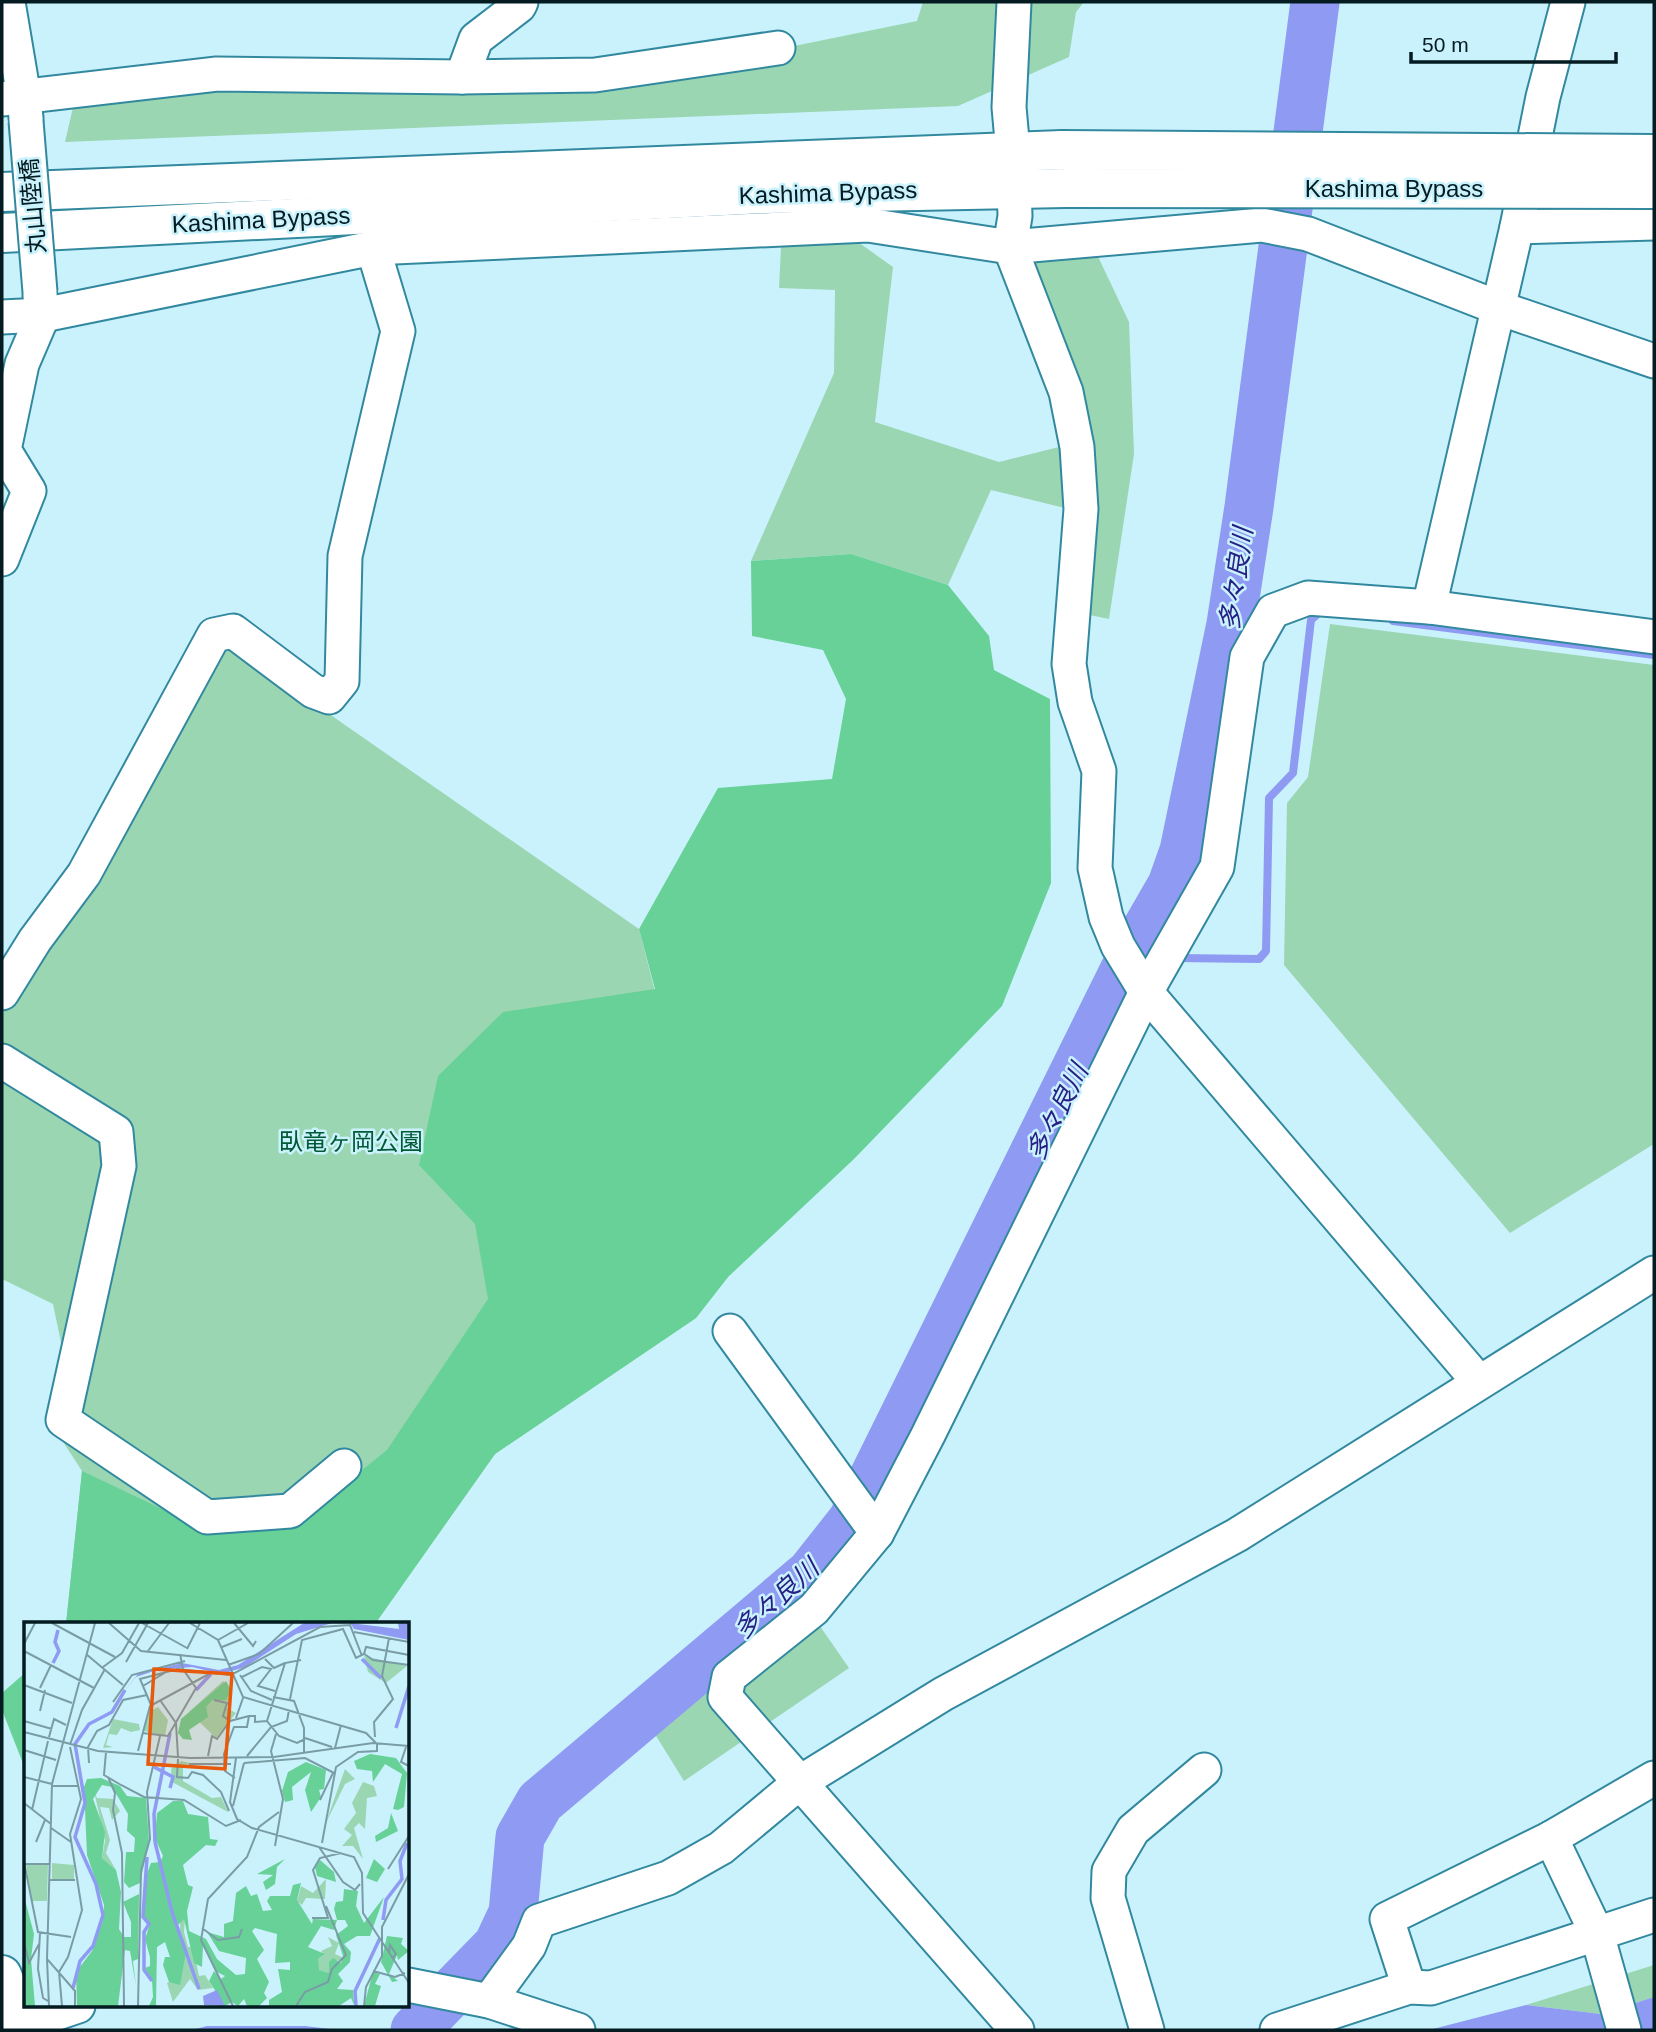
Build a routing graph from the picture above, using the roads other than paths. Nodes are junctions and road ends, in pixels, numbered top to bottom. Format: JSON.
{"nodes":[{"id":1,"x":8,"y":2,"type":"edge"},
{"id":2,"x":521,"y":2,"type":"edge"},
{"id":3,"x":1014,"y":2,"type":"edge"},
{"id":4,"x":1568,"y":2,"type":"edge"},
{"id":5,"x":778,"y":48,"type":"dead end"},
{"id":6,"x":462,"y":77,"type":"junction"},
{"id":7,"x":17,"y":106,"type":"edge"},
{"id":8,"x":1654,"y":154,"type":"edge"},
{"id":9,"x":1014,"y":170,"type":"junction"},
{"id":10,"x":1654,"y":190,"type":"edge"},
{"id":11,"x":2,"y":192,"type":"edge"},
{"id":12,"x":1654,"y":223,"type":"edge"},
{"id":13,"x":1517,"y":227,"type":"junction"},
{"id":14,"x":2,"y":233,"type":"edge"},
{"id":15,"x":1010,"y":247,"type":"junction"},
{"id":16,"x":373,"y":248,"type":"junction"},
{"id":17,"x":41,"y":303,"type":"junction"},
{"id":18,"x":1499,"y":308,"type":"junction"},
{"id":19,"x":2,"y":317,"type":"edge"},
{"id":20,"x":1654,"y":361,"type":"edge"},
{"id":21,"x":2,"y":559,"type":"edge"},
{"id":22,"x":1429,"y":607,"type":"junction"},
{"id":23,"x":1654,"y":636,"type":"edge"},
{"id":24,"x":1158,"y":970,"type":"junction"},
{"id":25,"x":2,"y":993,"type":"edge"},
{"id":26,"x":2,"y":1061,"type":"edge"},
{"id":27,"x":1654,"y":1273,"type":"edge"},
{"id":28,"x":730,"y":1331,"type":"dead end"},
{"id":29,"x":1479,"y":1382,"type":"junction"},
{"id":30,"x":344,"y":1466,"type":"dead end"},
{"id":31,"x":877,"y":1533,"type":"junction"},
{"id":32,"x":1204,"y":1770,"type":"dead end"},
{"id":33,"x":1654,"y":1778,"type":"edge"},
{"id":34,"x":799,"y":1783,"type":"junction"},
{"id":35,"x":1551,"y":1838,"type":"junction"},
{"id":36,"x":1654,"y":1915,"type":"edge"},
{"id":37,"x":1597,"y":1934,"type":"junction"},
{"id":38,"x":2,"y":1975,"type":"edge"},
{"id":39,"x":413,"y":1985,"type":"edge"},
{"id":40,"x":1409,"y":1987,"type":"junction"},
{"id":41,"x":489,"y":2001,"type":"junction"},
{"id":42,"x":73,"y":2008,"type":"edge"},
{"id":43,"x":18,"y":2028,"type":"edge"},
{"id":44,"x":578,"y":2030,"type":"edge"},
{"id":45,"x":1017,"y":2030,"type":"edge"},
{"id":46,"x":1147,"y":2030,"type":"edge"},
{"id":47,"x":1277,"y":2030,"type":"edge"},
{"id":48,"x":1625,"y":2030,"type":"edge"}],
"edges":[{"from":1,"to":7,"type":"street","name":"丸山陸橋"},
{"from":2,"to":6,"type":"street"},
{"from":3,"to":9,"type":"street"},
{"from":4,"to":13,"type":"street"},
{"from":5,"to":6,"type":"street"},
{"from":6,"to":7,"type":"street"},
{"from":7,"to":17,"type":"street","name":"丸山陸橋","bridge":true},
{"from":8,"to":9,"type":"highway","name":"Kashima Bypass","bridge":true},
{"from":9,"to":10,"type":"highway","name":"Kashima Bypass","bridge":true},
{"from":9,"to":11,"type":"highway","name":"Kashima Bypass"},
{"from":9,"to":14,"type":"highway","name":"Kashima Bypass"},
{"from":9,"to":15,"type":"street"},
{"from":12,"to":13,"type":"street"},
{"from":13,"to":18,"type":"street"},
{"from":15,"to":16,"type":"street"},
{"from":15,"to":18,"type":"street"},
{"from":15,"to":24,"type":"street"},
{"from":16,"to":17,"type":"street"},
{"from":16,"to":25,"type":"street"},
{"from":17,"to":19,"type":"street"},
{"from":17,"to":21,"type":"street"},
{"from":18,"to":20,"type":"street"},
{"from":18,"to":22,"type":"street"},
{"from":22,"to":23,"type":"street"},
{"from":22,"to":24,"type":"street"},
{"from":24,"to":29,"type":"street"},
{"from":24,"to":31,"type":"street"},
{"from":26,"to":30,"type":"street"},
{"from":27,"to":29,"type":"street"},
{"from":28,"to":31,"type":"street"},
{"from":29,"to":34,"type":"street"},
{"from":31,"to":34,"type":"street"},
{"from":32,"to":46,"type":"street"},
{"from":33,"to":35,"type":"street"},
{"from":34,"to":41,"type":"street"},
{"from":34,"to":45,"type":"street"},
{"from":35,"to":37,"type":"street"},
{"from":35,"to":40,"type":"street"},
{"from":36,"to":37,"type":"street"},
{"from":37,"to":40,"type":"street"},
{"from":37,"to":48,"type":"street"},
{"from":38,"to":43,"type":"highway"},
{"from":39,"to":41,"type":"street"},
{"from":40,"to":47,"type":"street"},
{"from":41,"to":44,"type":"street"},
{"from":42,"to":43,"type":"street"}]}
